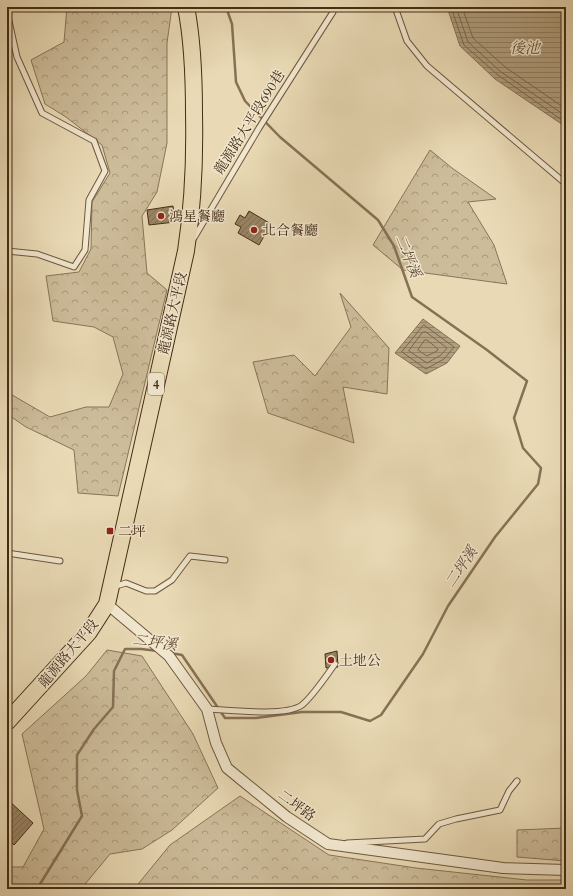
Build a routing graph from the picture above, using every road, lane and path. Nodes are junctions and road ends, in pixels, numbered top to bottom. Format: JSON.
{"nodes":[{"id":1,"x":186,"y":7,"type":"edge"},
{"id":2,"x":334,"y":7,"type":"edge"},
{"id":3,"x":394,"y":7,"type":"edge"},
{"id":4,"x":7,"y":12,"type":"edge"},
{"id":5,"x":566,"y":184,"type":"edge"},
{"id":6,"x":7,"y":251,"type":"edge"},
{"id":7,"x":186,"y":251,"type":"junction"},
{"id":8,"x":7,"y":553,"type":"edge"},
{"id":9,"x":225,"y":560,"type":"dead end"},
{"id":10,"x":60,"y":561,"type":"dead end"},
{"id":11,"x":110,"y":588,"type":"junction"},
{"id":12,"x":107,"y":604,"type":"junction"},
{"id":13,"x":335,"y":664,"type":"dead end"},
{"id":14,"x":207,"y":709,"type":"junction"},
{"id":15,"x":7,"y":722,"type":"edge"},
{"id":16,"x":517,"y":781,"type":"dead end"},
{"id":17,"x":328,"y":844,"type":"junction"},
{"id":18,"x":566,"y":870,"type":"edge"}],
"edges":[{"from":1,"to":7,"type":"main road","name":"龍源路大平段","number":"4"},
{"from":2,"to":7,"type":"lane","name":"龍源路大平段690巷"},
{"from":3,"to":5,"type":"lane"},
{"from":4,"to":6,"type":"lane"},
{"from":7,"to":11,"type":"main road","name":"龍源路大平段","number":"4"},
{"from":8,"to":10,"type":"lane"},
{"from":9,"to":11,"type":"lane"},
{"from":11,"to":12,"type":"main road","name":"龍源路大平段","number":"4"},
{"from":12,"to":14,"type":"street","name":"二坪路"},
{"from":12,"to":15,"type":"main road","name":"龍源路大平段","number":"4"},
{"from":13,"to":14,"type":"lane"},
{"from":14,"to":17,"type":"street","name":"二坪路"},
{"from":16,"to":17,"type":"lane"},
{"from":17,"to":18,"type":"street","name":"二坪路"}]}
